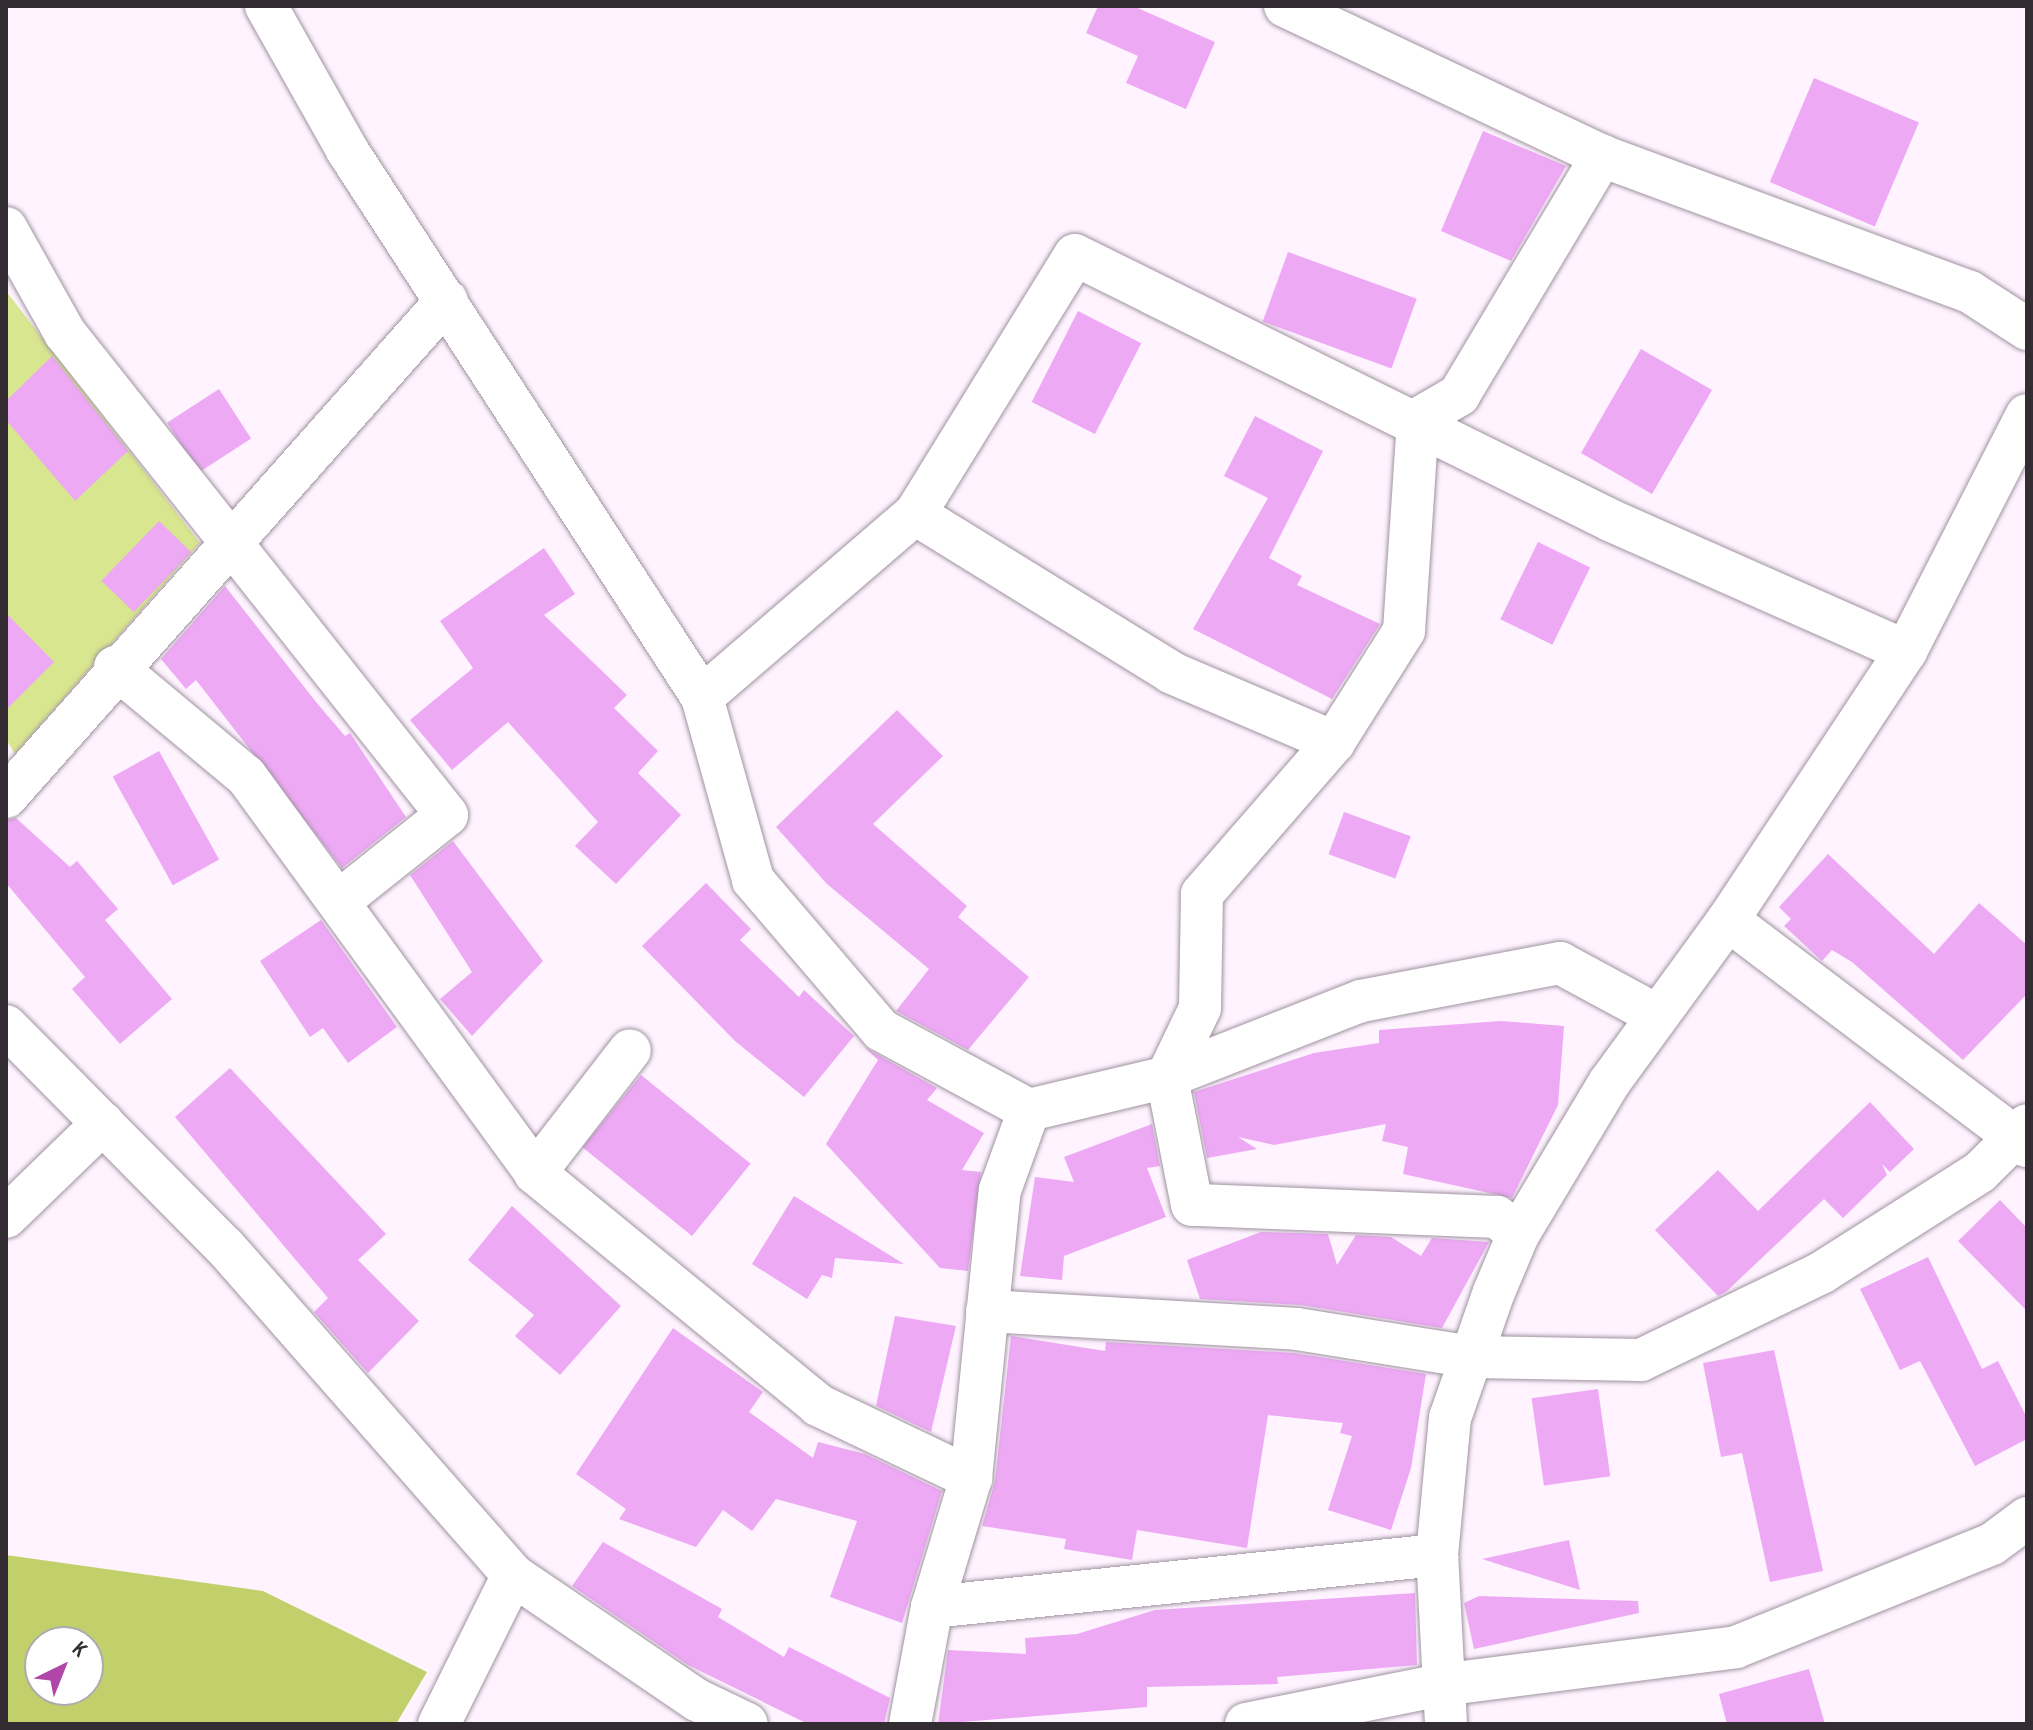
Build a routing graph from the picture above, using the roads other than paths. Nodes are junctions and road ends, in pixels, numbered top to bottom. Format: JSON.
{"nodes":[{"id":1,"x":266,"y":6,"type":"edge"},
{"id":2,"x":1285,"y":6,"type":"edge"},
{"id":3,"x":1602,"y":156,"type":"junction"},
{"id":4,"x":6,"y":228,"type":"edge"},
{"id":5,"x":447,"y":300,"type":"junction"},
{"id":6,"x":2027,"y":329,"type":"edge"},
{"id":7,"x":2027,"y":415,"type":"edge"},
{"id":8,"x":1418,"y":419,"type":"junction"},
{"id":9,"x":915,"y":514,"type":"junction"},
{"id":10,"x":228,"y":543,"type":"junction"},
{"id":11,"x":1906,"y":651,"type":"junction"},
{"id":12,"x":115,"y":667,"type":"junction"},
{"id":13,"x":702,"y":697,"type":"junction"},
{"id":14,"x":1334,"y":742,"type":"junction"},
{"id":15,"x":6,"y":797,"type":"edge"},
{"id":16,"x":338,"y":902,"type":"junction"},
{"id":17,"x":1728,"y":920,"type":"junction"},
{"id":18,"x":1658,"y":1016,"type":"junction"},
{"id":19,"x":6,"y":1026,"type":"edge"},
{"id":20,"x":630,"y":1050,"type":"dead end"},
{"id":21,"x":1167,"y":1077,"type":"junction"},
{"id":22,"x":1029,"y":1110,"type":"junction"},
{"id":23,"x":103,"y":1123,"type":"junction"},
{"id":24,"x":2023,"y":1137,"type":"edge"},
{"id":25,"x":535,"y":1173,"type":"junction"},
{"id":26,"x":6,"y":1217,"type":"edge"},
{"id":27,"x":1518,"y":1235,"type":"junction"},
{"id":28,"x":987,"y":1311,"type":"junction"},
{"id":29,"x":1472,"y":1357,"type":"junction"},
{"id":30,"x":971,"y":1478,"type":"junction"},
{"id":31,"x":2027,"y":1518,"type":"edge"},
{"id":32,"x":1437,"y":1555,"type":"junction"},
{"id":33,"x":513,"y":1575,"type":"junction"},
{"id":34,"x":932,"y":1607,"type":"junction"},
{"id":35,"x":1444,"y":1704,"type":"edge"},
{"id":36,"x":439,"y":1724,"type":"edge"},
{"id":37,"x":747,"y":1724,"type":"edge"},
{"id":38,"x":910,"y":1724,"type":"edge"},
{"id":39,"x":1246,"y":1724,"type":"edge"}],
"edges":[{"from":1,"to":5,"type":"street"},
{"from":2,"to":3,"type":"street"},
{"from":3,"to":6,"type":"street"},
{"from":3,"to":8,"type":"street"},
{"from":4,"to":10,"type":"street"},
{"from":5,"to":10,"type":"street"},
{"from":5,"to":13,"type":"street"},
{"from":7,"to":11,"type":"street"},
{"from":8,"to":9,"type":"street"},
{"from":8,"to":11,"type":"street"},
{"from":8,"to":14,"type":"street"},
{"from":9,"to":13,"type":"street"},
{"from":9,"to":14,"type":"street"},
{"from":10,"to":12,"type":"street"},
{"from":10,"to":16,"type":"street"},
{"from":11,"to":17,"type":"street"},
{"from":12,"to":15,"type":"street"},
{"from":12,"to":16,"type":"street"},
{"from":13,"to":22,"type":"street"},
{"from":14,"to":21,"type":"street"},
{"from":16,"to":25,"type":"street"},
{"from":17,"to":18,"type":"street"},
{"from":17,"to":24,"type":"street"},
{"from":18,"to":21,"type":"street"},
{"from":18,"to":27,"type":"street"},
{"from":19,"to":23,"type":"street"},
{"from":20,"to":25,"type":"street"},
{"from":21,"to":22,"type":"street"},
{"from":21,"to":27,"type":"street"},
{"from":22,"to":28,"type":"street"},
{"from":23,"to":26,"type":"street"},
{"from":23,"to":33,"type":"street"},
{"from":24,"to":29,"type":"street"},
{"from":25,"to":30,"type":"street"},
{"from":27,"to":29,"type":"street"},
{"from":28,"to":29,"type":"street"},
{"from":28,"to":30,"type":"street"},
{"from":29,"to":32,"type":"street"},
{"from":30,"to":34,"type":"street"},
{"from":31,"to":35,"type":"street"},
{"from":32,"to":34,"type":"street"},
{"from":32,"to":35,"type":"street"},
{"from":33,"to":36,"type":"street"},
{"from":33,"to":37,"type":"street"},
{"from":34,"to":38,"type":"street"},
{"from":35,"to":39,"type":"street"}]}
